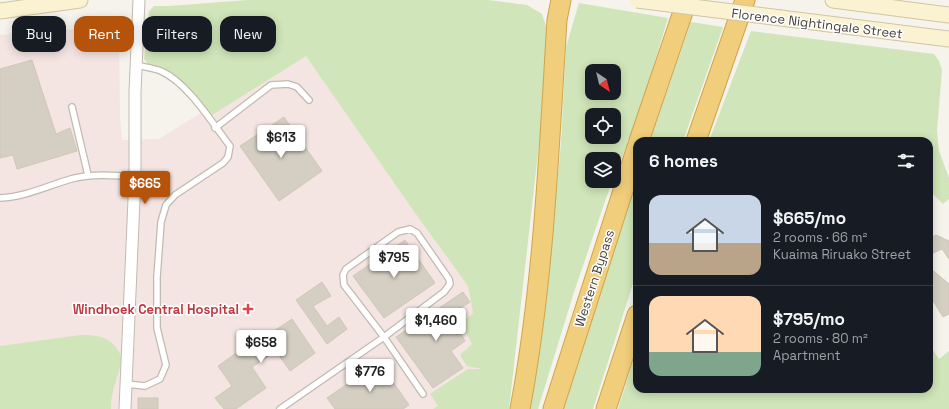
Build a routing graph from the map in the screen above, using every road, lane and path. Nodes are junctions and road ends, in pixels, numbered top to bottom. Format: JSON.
{"nodes":[{"id":1,"x":80,"y":0,"type":"edge"},
{"id":2,"x":139,"y":0,"type":"edge"},
{"id":3,"x":561,"y":0,"type":"edge"},
{"id":4,"x":637,"y":0,"type":"edge"},
{"id":5,"x":687,"y":0,"type":"edge"},
{"id":6,"x":833,"y":0,"type":"edge"},
{"id":7,"x":745,"y":1,"type":"edge"},
{"id":8,"x":0,"y":11,"type":"edge"},
{"id":9,"x":949,"y":15,"type":"edge"},
{"id":10,"x":949,"y":39,"type":"edge"},
{"id":11,"x":136,"y":65,"type":"junction"},
{"id":12,"x":309,"y":100,"type":"dead end"},
{"id":13,"x":72,"y":107,"type":"dead end"},
{"id":14,"x":215,"y":128,"type":"junction"},
{"id":15,"x":640,"y":137,"type":"edge"},
{"id":16,"x":697,"y":137,"type":"edge"},
{"id":17,"x":633,"y":159,"type":"edge"},
{"id":18,"x":88,"y":176,"type":"junction"},
{"id":19,"x":135,"y":176,"type":"junction"},
{"id":20,"x":0,"y":198,"type":"edge"},
{"id":21,"x":633,"y":327,"type":"edge"},
{"id":22,"x":384,"y":337,"type":"junction"},
{"id":23,"x":126,"y":384,"type":"junction"},
{"id":24,"x":423,"y":394,"type":"dead end"},
{"id":25,"x":125,"y":409,"type":"edge"},
{"id":26,"x":280,"y":409,"type":"edge"},
{"id":27,"x":520,"y":409,"type":"edge"},
{"id":28,"x":553,"y":409,"type":"edge"},
{"id":29,"x":606,"y":409,"type":"edge"}],
"edges":[{"from":1,"to":8,"type":"main road"},
{"from":2,"to":11,"type":"street"},
{"from":3,"to":27,"type":"highway"},
{"from":4,"to":10,"type":"main road","name":"Florence Nightingale Street","bridge":true},
{"from":5,"to":15,"type":"highway"},
{"from":6,"to":9,"type":"main road","name":"Florence Nightingale Street"},
{"from":7,"to":16,"type":"highway"},
{"from":11,"to":14,"type":"lane"},
{"from":11,"to":19,"type":"street"},
{"from":12,"to":14,"type":"lane"},
{"from":13,"to":18,"type":"lane"},
{"from":14,"to":23,"type":"lane"},
{"from":17,"to":28,"type":"highway","name":"Western Bypass"},
{"from":18,"to":19,"type":"lane"},
{"from":18,"to":20,"type":"lane"},
{"from":19,"to":23,"type":"street"},
{"from":21,"to":29,"type":"highway"},
{"from":22,"to":22,"type":"lane"},
{"from":22,"to":24,"type":"lane"},
{"from":22,"to":26,"type":"lane"},
{"from":23,"to":25,"type":"street"}]}
